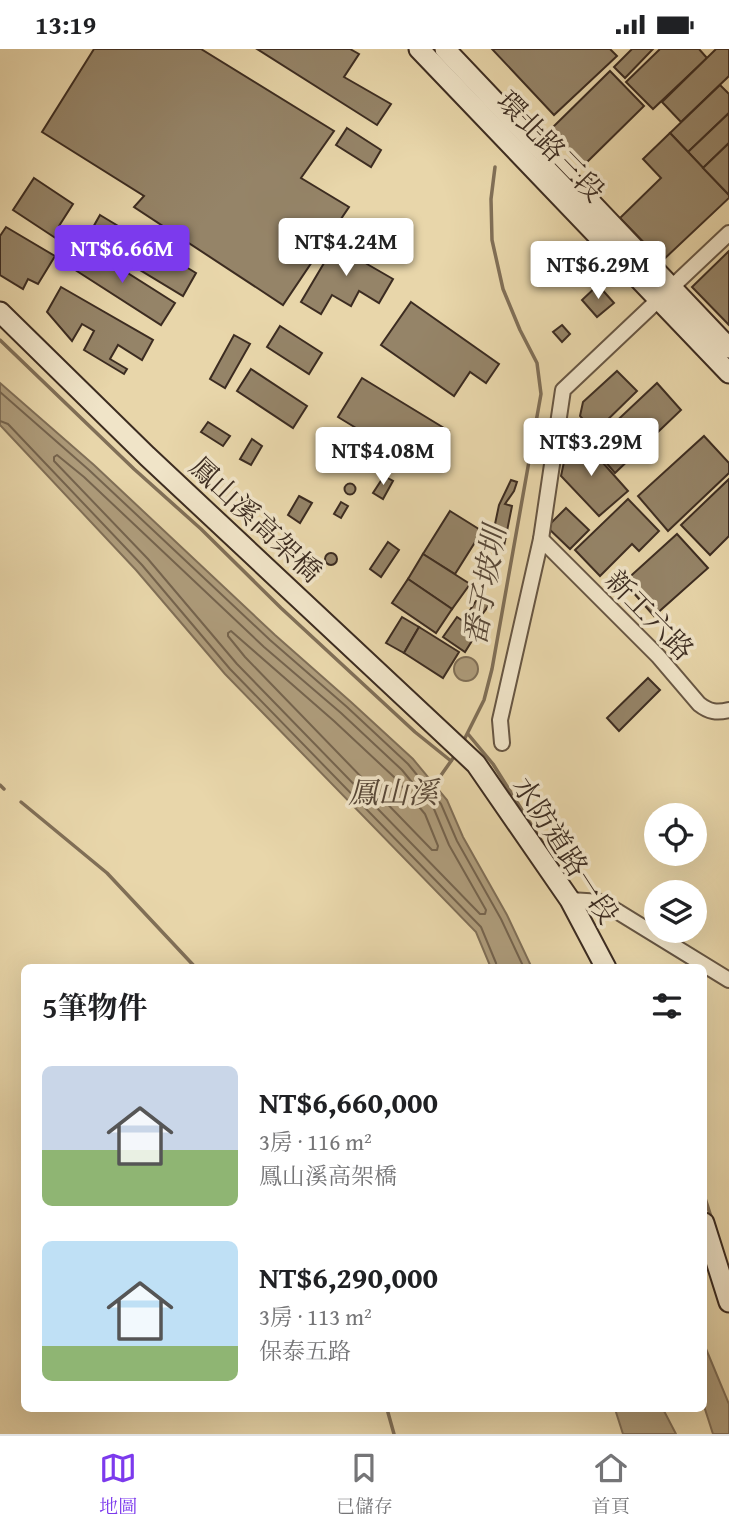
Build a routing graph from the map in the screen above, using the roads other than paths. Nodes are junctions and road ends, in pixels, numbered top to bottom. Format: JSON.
{"nodes":[{"id":1,"x":419,"y":49,"type":"edge"},
{"id":2,"x":445,"y":49,"type":"edge"},
{"id":3,"x":729,"y":233,"type":"edge"},
{"id":4,"x":666,"y":294,"type":"junction"},
{"id":5,"x":0,"y":312,"type":"edge"},
{"id":6,"x":729,"y":348,"type":"edge"},
{"id":7,"x":729,"y":373,"type":"edge"},
{"id":8,"x":541,"y":539,"type":"junction"},
{"id":9,"x":729,"y":710,"type":"edge"},
{"id":10,"x":502,"y":743,"type":"dead end"},
{"id":11,"x":477,"y":764,"type":"joint"},
{"id":12,"x":570,"y":900,"type":"junction"},
{"id":13,"x":604,"y":964,"type":"edge"},
{"id":14,"x":703,"y":964,"type":"edge"},
{"id":15,"x":707,"y":966,"type":"edge"},
{"id":16,"x":729,"y":980,"type":"edge"},
{"id":17,"x":707,"y":1232,"type":"edge"},
{"id":18,"x":729,"y":1302,"type":"edge"}],
"edges":[{"from":1,"to":4,"type":"street","name":"環北路三段"},
{"from":2,"to":4,"type":"street","name":"環北路三段"},
{"from":3,"to":4,"type":"street"},
{"from":4,"to":6,"type":"street","name":"環北路三段"},
{"from":4,"to":7,"type":"street","name":"環北路三段"},
{"from":4,"to":8,"type":"street"},
{"from":5,"to":11,"type":"street","name":"鳳山溪高架橋"},
{"from":8,"to":9,"type":"street","name":"新工六路"},
{"from":8,"to":10,"type":"street"},
{"from":11,"to":12,"type":"street","name":"水防道路一段"},
{"from":12,"to":13,"type":"street","name":"水防道路一段"},
{"from":12,"to":14,"type":"street"},
{"from":15,"to":16,"type":"street"},
{"from":17,"to":18,"type":"street"}]}
